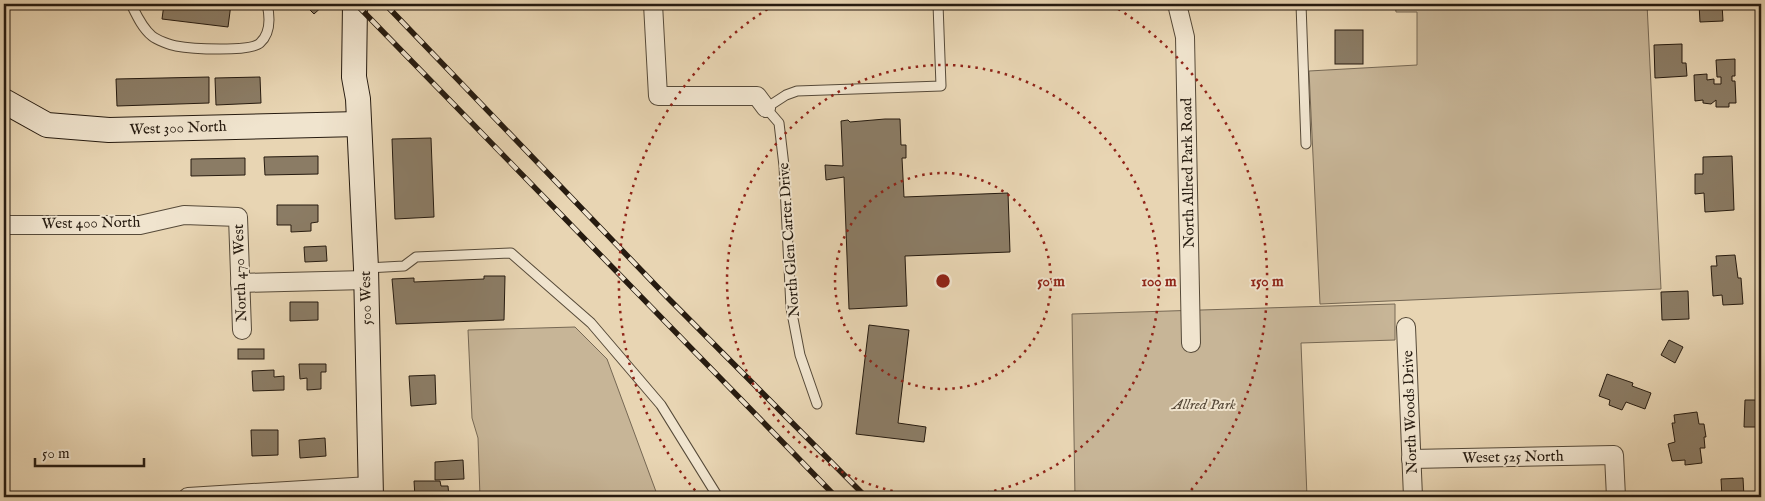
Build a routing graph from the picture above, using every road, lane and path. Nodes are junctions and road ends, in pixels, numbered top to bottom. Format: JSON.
{"nodes":[{"id":1,"x":131,"y":4,"type":"edge"},
{"id":2,"x":267,"y":4,"type":"edge"},
{"id":3,"x":355,"y":4,"type":"edge"},
{"id":4,"x":364,"y":4,"type":"edge"},
{"id":5,"x":653,"y":4,"type":"edge"},
{"id":6,"x":938,"y":4,"type":"edge"},
{"id":7,"x":1177,"y":4,"type":"edge"},
{"id":8,"x":1301,"y":4,"type":"edge"},
{"id":9,"x":358,"y":99,"type":"junction"},
{"id":10,"x":4,"y":101,"type":"edge"},
{"id":11,"x":766,"y":108,"type":"junction"},
{"id":12,"x":359,"y":124,"type":"junction"},
{"id":13,"x":1306,"y":144,"type":"dead end"},
{"id":14,"x":238,"y":216,"type":"joint"},
{"id":15,"x":4,"y":224,"type":"edge"},
{"id":16,"x":366,"y":274,"type":"junction"},
{"id":17,"x":240,"y":284,"type":"junction"},
{"id":18,"x":1406,"y":327,"type":"dead end"},
{"id":19,"x":242,"y":330,"type":"dead end"},
{"id":20,"x":1191,"y":343,"type":"dead end"},
{"id":21,"x":817,"y":404,"type":"dead end"},
{"id":22,"x":1412,"y":459,"type":"junction"},
{"id":23,"x":370,"y":491,"type":"edge"},
{"id":24,"x":188,"y":497,"type":"edge"},
{"id":25,"x":718,"y":497,"type":"edge"},
{"id":26,"x":1413,"y":497,"type":"edge"},
{"id":27,"x":1616,"y":497,"type":"edge"}],
"edges":[{"from":1,"to":2,"type":"lane"},
{"from":3,"to":9,"type":"main road","name":"500 West"},
{"from":4,"to":9,"type":"main road","name":"500 West"},
{"from":5,"to":11,"type":"street"},
{"from":6,"to":11,"type":"lane"},
{"from":7,"to":20,"type":"street","name":"North Allred Park Road"},
{"from":8,"to":13,"type":"lane"},
{"from":9,"to":12,"type":"main road","name":"500 West"},
{"from":10,"to":12,"type":"main road","name":"West 300 North"},
{"from":11,"to":21,"type":"lane","name":"North Glen Carter Drive"},
{"from":12,"to":16,"type":"main road","name":"500 West"},
{"from":14,"to":15,"type":"street","name":"West 400 North"},
{"from":14,"to":17,"type":"street","name":"North 470 West"},
{"from":16,"to":17,"type":"street"},
{"from":16,"to":23,"type":"main road","name":"500 West"},
{"from":16,"to":25,"type":"lane"},
{"from":17,"to":19,"type":"street","name":"North 470 West"},
{"from":18,"to":22,"type":"street","name":"North Woods Drive"},
{"from":22,"to":26,"type":"street","name":"North Woods Drive"},
{"from":22,"to":27,"type":"street","name":"Weset 525 North"},
{"from":23,"to":24,"type":"street"}]}
